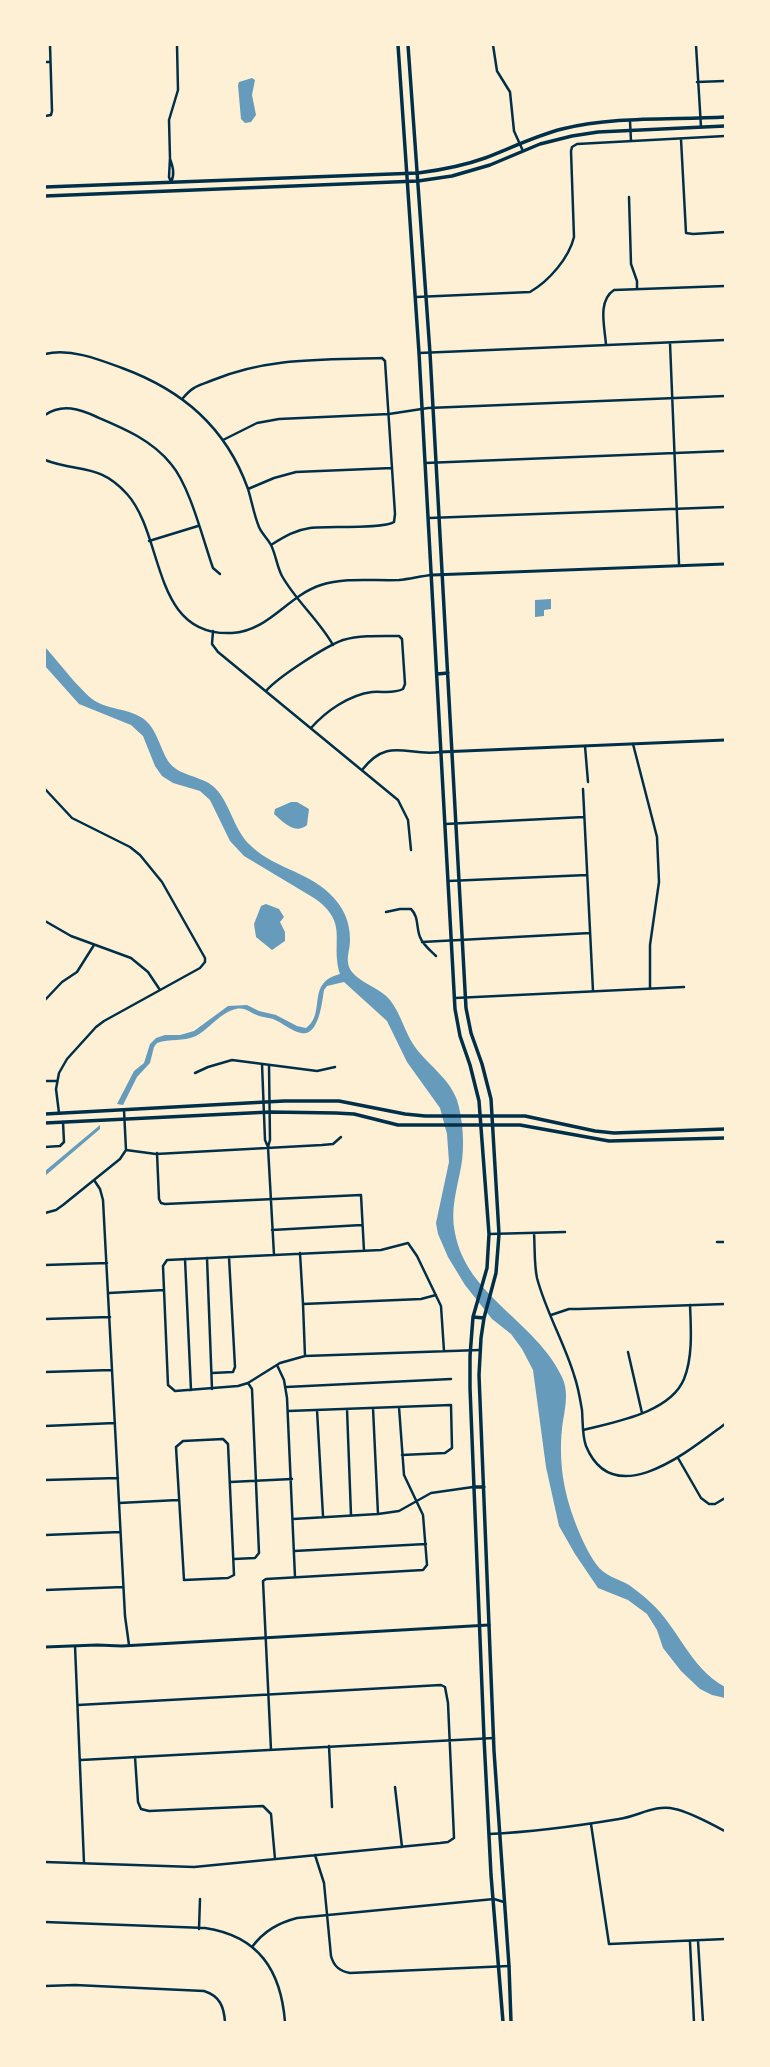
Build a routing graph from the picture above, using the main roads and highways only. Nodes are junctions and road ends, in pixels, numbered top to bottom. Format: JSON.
{"nodes":[{"id":1,"x":398,"y":45,"type":"edge"},
{"id":2,"x":408,"y":45,"type":"edge"},
{"id":3,"x":725,"y":117,"type":"edge"},
{"id":4,"x":725,"y":126,"type":"edge"},
{"id":5,"x":418,"y":173,"type":"junction"},
{"id":6,"x":407,"y":174,"type":"junction"},
{"id":7,"x":290,"y":178,"type":"junction"},
{"id":8,"x":418,"y":181,"type":"junction"},
{"id":9,"x":171,"y":182,"type":"junction"},
{"id":10,"x":408,"y":182,"type":"junction"},
{"id":11,"x":92,"y":185,"type":"junction"},
{"id":12,"x":45,"y":187,"type":"edge"},
{"id":13,"x":292,"y":187,"type":"junction"},
{"id":14,"x":167,"y":191,"type":"junction"},
{"id":15,"x":93,"y":194,"type":"junction"},
{"id":16,"x":45,"y":196,"type":"edge"},
{"id":17,"x":448,"y":673,"type":"junction"},
{"id":18,"x":437,"y":674,"type":"junction"},
{"id":19,"x":59,"y":1113,"type":"junction"},
{"id":20,"x":45,"y":1114,"type":"edge"},
{"id":21,"x":480,"y":1116,"type":"junction"},
{"id":22,"x":493,"y":1116,"type":"junction"},
{"id":23,"x":63,"y":1122,"type":"junction"},
{"id":24,"x":45,"y":1123,"type":"edge"},
{"id":25,"x":481,"y":1124,"type":"junction"},
{"id":26,"x":494,"y":1124,"type":"junction"},
{"id":27,"x":564,"y":1124,"type":"junction"},
{"id":28,"x":725,"y":1128,"type":"edge"},
{"id":29,"x":561,"y":1132,"type":"junction"},
{"id":30,"x":656,"y":1132,"type":"junction"},
{"id":31,"x":725,"y":1138,"type":"edge"},
{"id":32,"x":656,"y":1140,"type":"junction"},
{"id":33,"x":473,"y":1317,"type":"junction"},
{"id":34,"x":484,"y":1318,"type":"junction"},
{"id":35,"x":473,"y":1487,"type":"junction"},
{"id":36,"x":484,"y":1487,"type":"junction"},
{"id":37,"x":487,"y":1588,"type":"junction"},
{"id":38,"x":478,"y":1589,"type":"junction"},
{"id":39,"x":503,"y":2022,"type":"edge"},
{"id":40,"x":511,"y":2022,"type":"edge"}],
"edges":[{"from":1,"to":6,"type":"main road"},
{"from":2,"to":5,"type":"main road"},
{"from":3,"to":5,"type":"main road"},
{"from":4,"to":8,"type":"main road"},
{"from":5,"to":6,"type":"main road"},
{"from":5,"to":8,"type":"main road"},
{"from":6,"to":7,"type":"main road"},
{"from":6,"to":10,"type":"main road"},
{"from":7,"to":9,"type":"main road"},
{"from":7,"to":13,"type":"main road"},
{"from":8,"to":10,"type":"main road"},
{"from":8,"to":17,"type":"main road"},
{"from":9,"to":11,"type":"main road"},
{"from":9,"to":14,"type":"main road"},
{"from":10,"to":13,"type":"main road"},
{"from":10,"to":18,"type":"main road"},
{"from":11,"to":12,"type":"main road"},
{"from":11,"to":15,"type":"main road"},
{"from":13,"to":14,"type":"main road"},
{"from":14,"to":15,"type":"main road"},
{"from":15,"to":16,"type":"main road"},
{"from":17,"to":18,"type":"main road"},
{"from":17,"to":22,"type":"main road"},
{"from":18,"to":21,"type":"main road"},
{"from":19,"to":20,"type":"main road"},
{"from":19,"to":21,"type":"main road"},
{"from":19,"to":23,"type":"main road"},
{"from":21,"to":22,"type":"main road"},
{"from":21,"to":25,"type":"main road"},
{"from":22,"to":26,"type":"main road"},
{"from":22,"to":27,"type":"main road"},
{"from":23,"to":24,"type":"main road"},
{"from":23,"to":25,"type":"main road"},
{"from":25,"to":26,"type":"main road"},
{"from":25,"to":33,"type":"main road"},
{"from":26,"to":29,"type":"main road"},
{"from":26,"to":34,"type":"main road"},
{"from":27,"to":29,"type":"main road"},
{"from":27,"to":30,"type":"main road"},
{"from":28,"to":30,"type":"main road"},
{"from":29,"to":32,"type":"main road"},
{"from":30,"to":32,"type":"main road"},
{"from":31,"to":32,"type":"main road"},
{"from":33,"to":34,"type":"main road"},
{"from":33,"to":35,"type":"main road"},
{"from":34,"to":36,"type":"main road"},
{"from":35,"to":36,"type":"main road"},
{"from":35,"to":38,"type":"main road"},
{"from":36,"to":37,"type":"main road"},
{"from":37,"to":38,"type":"main road"},
{"from":37,"to":40,"type":"main road"},
{"from":38,"to":39,"type":"main road"}]}
